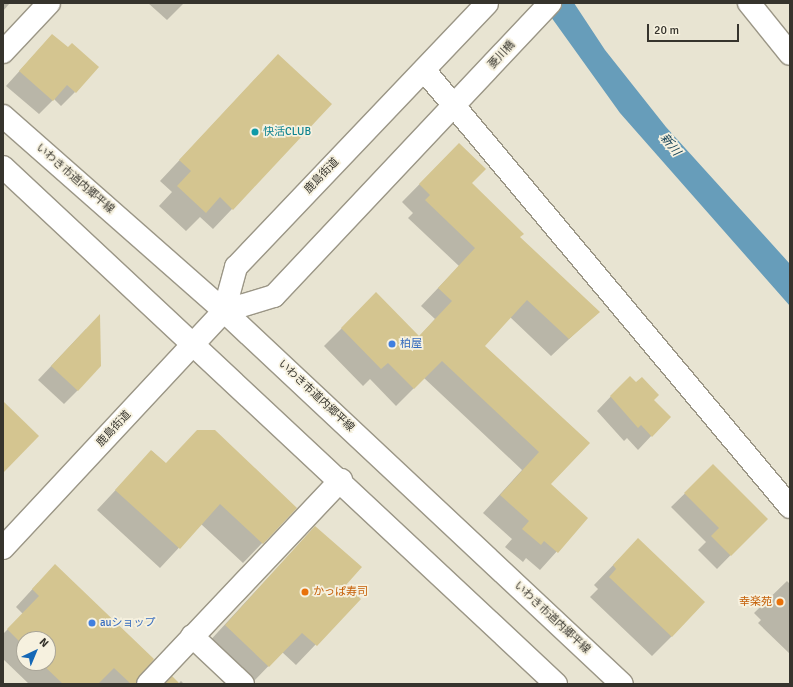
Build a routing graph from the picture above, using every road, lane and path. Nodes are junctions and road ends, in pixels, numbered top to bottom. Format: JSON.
{"nodes":[{"id":1,"x":50,"y":3,"type":"edge"},
{"id":2,"x":487,"y":3,"type":"edge"},
{"id":3,"x":550,"y":3,"type":"edge"},
{"id":4,"x":749,"y":3,"type":"edge"},
{"id":5,"x":3,"y":52,"type":"edge"},
{"id":6,"x":790,"y":52,"type":"edge"},
{"id":7,"x":424,"y":70,"type":"junction"},
{"id":8,"x":455,"y":106,"type":"junction"},
{"id":9,"x":3,"y":116,"type":"edge"},
{"id":10,"x":3,"y":167,"type":"edge"},
{"id":11,"x":224,"y":311,"type":"junction"},
{"id":12,"x":194,"y":344,"type":"junction"},
{"id":13,"x":341,"y":480,"type":"junction"},
{"id":14,"x":790,"y":507,"type":"edge"},
{"id":15,"x":3,"y":548,"type":"edge"},
{"id":16,"x":192,"y":636,"type":"junction"},
{"id":17,"x":148,"y":684,"type":"edge"},
{"id":18,"x":243,"y":684,"type":"edge"},
{"id":19,"x":556,"y":684,"type":"edge"},
{"id":20,"x":622,"y":684,"type":"edge"}],
"edges":[{"from":1,"to":5,"type":"street"},
{"from":2,"to":7,"type":"street"},
{"from":3,"to":8,"type":"street","name":"菱川橋"},
{"from":4,"to":6,"type":"street"},
{"from":7,"to":8,"type":"street"},
{"from":7,"to":11,"type":"street","name":"鹿島街道"},
{"from":8,"to":11,"type":"street"},
{"from":8,"to":14,"type":"street"},
{"from":9,"to":11,"type":"street","name":"いわき市道内郷平線"},
{"from":10,"to":12,"type":"street"},
{"from":11,"to":12,"type":"street","name":"鹿島街道"},
{"from":11,"to":20,"type":"street","name":"いわき市道内郷平線"},
{"from":12,"to":13,"type":"street"},
{"from":12,"to":15,"type":"street","name":"鹿島街道"},
{"from":13,"to":16,"type":"street"},
{"from":13,"to":19,"type":"street"},
{"from":16,"to":17,"type":"street"},
{"from":16,"to":18,"type":"street"}]}
